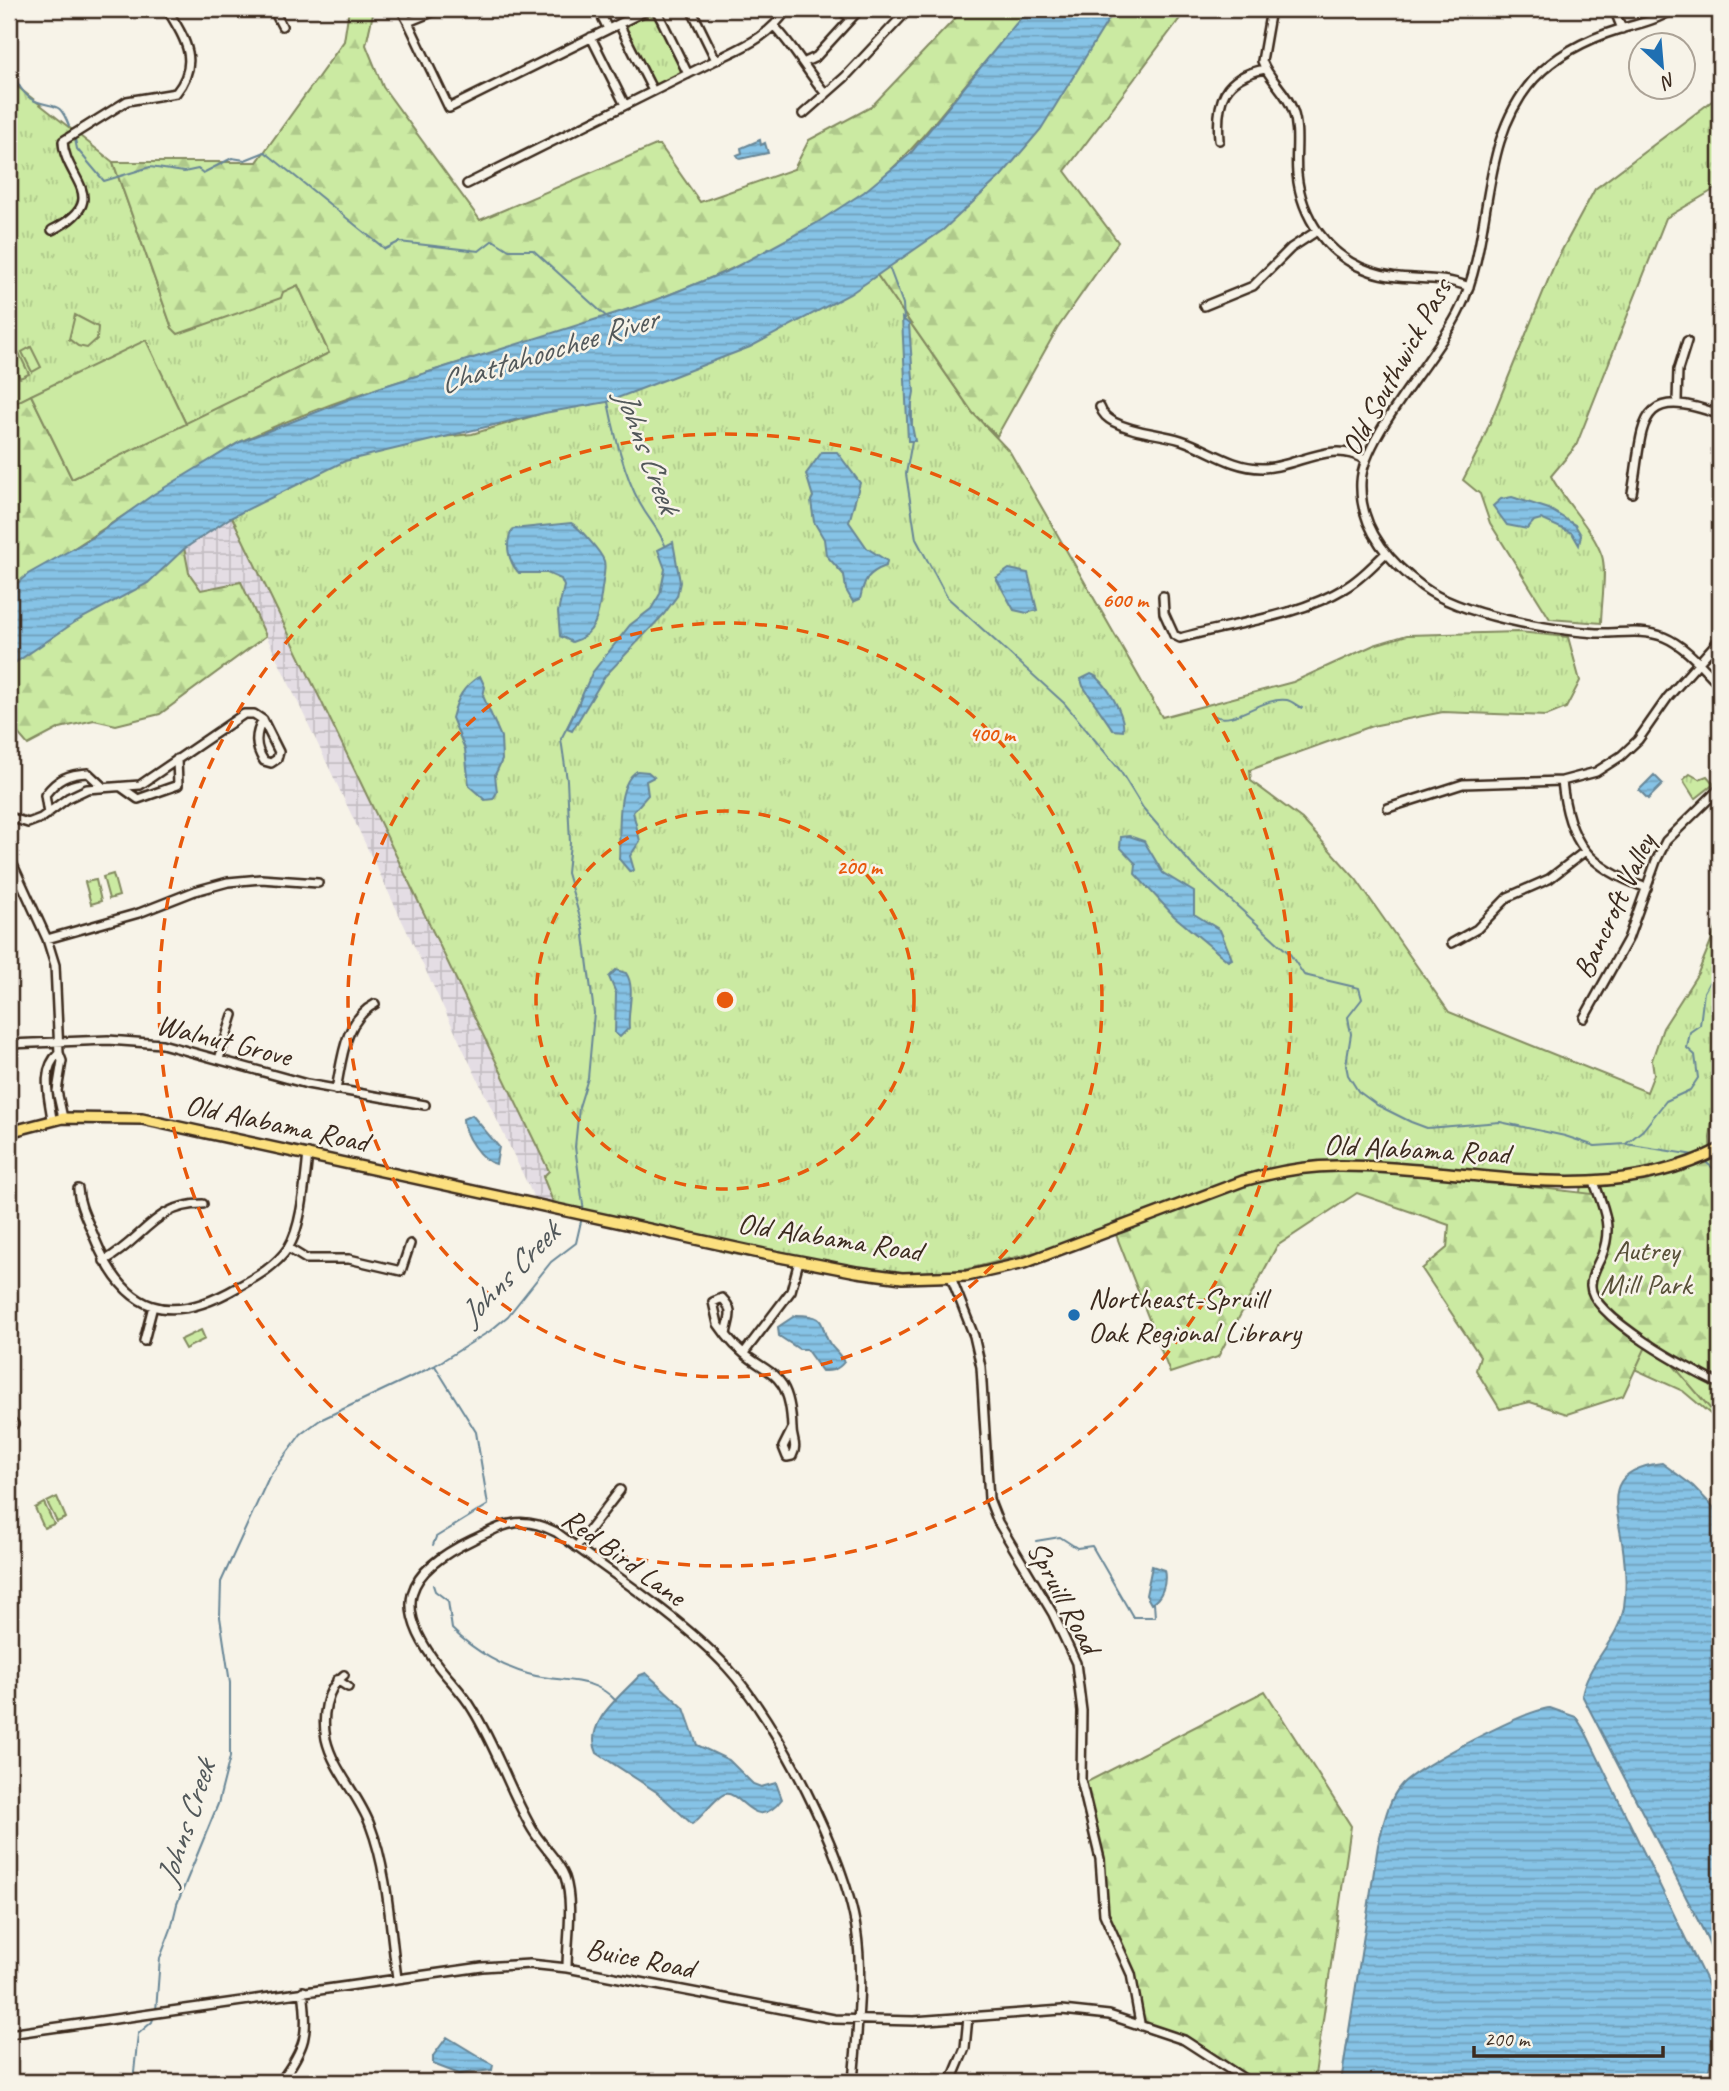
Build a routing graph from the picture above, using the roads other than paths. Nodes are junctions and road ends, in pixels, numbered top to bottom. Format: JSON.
{"nodes":[{"id":1,"x":167,"y":9,"type":"edge"},
{"id":2,"x":273,"y":9,"type":"edge"},
{"id":3,"x":401,"y":9,"type":"edge"},
{"id":4,"x":440,"y":9,"type":"edge"},
{"id":5,"x":598,"y":9,"type":"edge"},
{"id":6,"x":649,"y":9,"type":"edge"},
{"id":7,"x":656,"y":9,"type":"edge"},
{"id":8,"x":691,"y":9,"type":"edge"},
{"id":9,"x":787,"y":9,"type":"edge"},
{"id":10,"x":840,"y":9,"type":"edge"},
{"id":11,"x":860,"y":9,"type":"edge"},
{"id":12,"x":909,"y":9,"type":"edge"},
{"id":13,"x":1615,"y":9,"type":"edge"},
{"id":14,"x":1674,"y":9,"type":"edge"},
{"id":15,"x":636,"y":12,"type":"edge"},
{"id":16,"x":1270,"y":15,"type":"dead end"},
{"id":17,"x":851,"y":19,"type":"junction"},
{"id":18,"x":408,"y":22,"type":"junction"},
{"id":19,"x":619,"y":24,"type":"junction"},
{"id":20,"x":282,"y":26,"type":"dead end"},
{"id":21,"x":775,"y":27,"type":"junction"},
{"id":22,"x":608,"y":29,"type":"junction"},
{"id":23,"x":1622,"y":29,"type":"junction"},
{"id":24,"x":591,"y":37,"type":"junction"},
{"id":25,"x":716,"y":60,"type":"junction"},
{"id":26,"x":803,"y":63,"type":"junction"},
{"id":27,"x":1265,"y":69,"type":"junction"},
{"id":28,"x":688,"y":74,"type":"junction"},
{"id":29,"x":653,"y":91,"type":"junction"},
{"id":30,"x":826,"y":94,"type":"junction"},
{"id":31,"x":625,"y":105,"type":"junction"},
{"id":32,"x":803,"y":114,"type":"dead end"},
{"id":33,"x":1219,"y":140,"type":"dead end"},
{"id":34,"x":467,"y":184,"type":"dead end"},
{"id":35,"x":52,"y":230,"type":"dead end"},
{"id":36,"x":1317,"y":231,"type":"junction"},
{"id":37,"x":1469,"y":287,"type":"junction"},
{"id":38,"x":1204,"y":306,"type":"dead end"},
{"id":39,"x":1687,"y":341,"type":"dead end"},
{"id":40,"x":1677,"y":401,"type":"junction"},
{"id":41,"x":1100,"y":407,"type":"dead end"},
{"id":42,"x":1720,"y":415,"type":"edge"},
{"id":43,"x":1365,"y":460,"type":"junction"},
{"id":44,"x":1632,"y":493,"type":"dead end"},
{"id":45,"x":1386,"y":553,"type":"junction"},
{"id":46,"x":1163,"y":596,"type":"dead end"},
{"id":47,"x":1720,"y":639,"type":"edge"},
{"id":48,"x":1700,"y":664,"type":"junction"},
{"id":49,"x":1720,"y":685,"type":"edge"},
{"id":50,"x":263,"y":720,"type":"junction"},
{"id":51,"x":177,"y":759,"type":"junction"},
{"id":52,"x":1562,"y":781,"type":"junction"},
{"id":53,"x":120,"y":786,"type":"junction"},
{"id":54,"x":103,"y":787,"type":"junction"},
{"id":55,"x":1720,"y":788,"type":"edge"},
{"id":56,"x":1388,"y":808,"type":"dead end"},
{"id":57,"x":48,"y":814,"type":"junction"},
{"id":58,"x":9,"y":817,"type":"edge"},
{"id":59,"x":1584,"y":852,"type":"junction"},
{"id":60,"x":9,"y":856,"type":"edge"},
{"id":61,"x":318,"y":883,"type":"dead end"},
{"id":62,"x":1647,"y":888,"type":"junction"},
{"id":63,"x":47,"y":939,"type":"junction"},
{"id":64,"x":1452,"y":943,"type":"dead end"},
{"id":65,"x":375,"y":1004,"type":"dead end"},
{"id":66,"x":233,"y":1014,"type":"dead end"},
{"id":67,"x":1584,"y":1018,"type":"dead end"},
{"id":68,"x":58,"y":1042,"type":"junction"},
{"id":69,"x":9,"y":1044,"type":"edge"},
{"id":70,"x":59,"y":1053,"type":"junction"},
{"id":71,"x":219,"y":1059,"type":"junction"},
{"id":72,"x":336,"y":1090,"type":"junction"},
{"id":73,"x":425,"y":1105,"type":"dead end"},
{"id":74,"x":63,"y":1118,"type":"junction"},
{"id":75,"x":52,"y":1119,"type":"junction"},
{"id":76,"x":9,"y":1132,"type":"edge"},
{"id":77,"x":1720,"y":1149,"type":"edge"},
{"id":78,"x":308,"y":1154,"type":"junction"},
{"id":79,"x":1594,"y":1182,"type":"junction"},
{"id":80,"x":78,"y":1189,"type":"dead end"},
{"id":81,"x":204,"y":1204,"type":"dead end"},
{"id":82,"x":410,"y":1244,"type":"dead end"},
{"id":83,"x":288,"y":1248,"type":"junction"},
{"id":84,"x":104,"y":1261,"type":"junction"},
{"id":85,"x":799,"y":1261,"type":"junction"},
{"id":86,"x":951,"y":1277,"type":"junction"},
{"id":87,"x":153,"y":1306,"type":"junction"},
{"id":88,"x":726,"y":1335,"type":"junction"},
{"id":89,"x":144,"y":1341,"type":"dead end"},
{"id":90,"x":744,"y":1353,"type":"junction"},
{"id":91,"x":1720,"y":1384,"type":"edge"},
{"id":92,"x":792,"y":1429,"type":"dead end"},
{"id":93,"x":620,"y":1490,"type":"dead end"},
{"id":94,"x":576,"y":1547,"type":"junction"},
{"id":95,"x":348,"y":1687,"type":"dead end"},
{"id":96,"x":566,"y":1968,"type":"junction"},
{"id":97,"x":397,"y":1978,"type":"junction"},
{"id":98,"x":303,"y":1991,"type":"junction"},
{"id":99,"x":968,"y":2017,"type":"junction"},
{"id":100,"x":858,"y":2021,"type":"junction"},
{"id":101,"x":1140,"y":2023,"type":"junction"},
{"id":102,"x":9,"y":2034,"type":"edge"},
{"id":103,"x":952,"y":2079,"type":"dead end"},
{"id":104,"x":280,"y":2082,"type":"edge"},
{"id":105,"x":853,"y":2082,"type":"edge"},
{"id":106,"x":1249,"y":2082,"type":"edge"}],
"edges":[{"from":1,"to":35,"type":"street"},
{"from":2,"to":20,"type":"street"},
{"from":3,"to":18,"type":"street"},
{"from":4,"to":18,"type":"street"},
{"from":5,"to":22,"type":"street"},
{"from":6,"to":15,"type":"street"},
{"from":7,"to":28,"type":"street"},
{"from":8,"to":25,"type":"street"},
{"from":9,"to":21,"type":"street"},
{"from":10,"to":17,"type":"street"},
{"from":11,"to":17,"type":"street"},
{"from":12,"to":30,"type":"street"},
{"from":13,"to":23,"type":"street"},
{"from":14,"to":23,"type":"street","name":"Old Southwick Pass"},
{"from":15,"to":19,"type":"street"},
{"from":16,"to":27,"type":"street"},
{"from":17,"to":26,"type":"street"},
{"from":18,"to":24,"type":"street"},
{"from":19,"to":22,"type":"street"},
{"from":19,"to":29,"type":"street"},
{"from":21,"to":25,"type":"street"},
{"from":21,"to":26,"type":"street"},
{"from":22,"to":24,"type":"street"},
{"from":23,"to":37,"type":"street","name":"Old Southwick Pass"},
{"from":24,"to":31,"type":"street"},
{"from":25,"to":28,"type":"street"},
{"from":26,"to":30,"type":"street"},
{"from":27,"to":33,"type":"street"},
{"from":27,"to":36,"type":"street"},
{"from":28,"to":29,"type":"street"},
{"from":29,"to":31,"type":"street"},
{"from":30,"to":32,"type":"street"},
{"from":31,"to":34,"type":"street"},
{"from":36,"to":37,"type":"street"},
{"from":36,"to":38,"type":"street"},
{"from":37,"to":43,"type":"street","name":"Old Southwick Pass"},
{"from":39,"to":40,"type":"street"},
{"from":40,"to":42,"type":"street"},
{"from":40,"to":44,"type":"street"},
{"from":41,"to":43,"type":"street"},
{"from":43,"to":45,"type":"street","name":"Old Southwick Pass"},
{"from":45,"to":46,"type":"street"},
{"from":45,"to":48,"type":"street","name":"Old Southwick Pass"},
{"from":47,"to":48,"type":"street"},
{"from":48,"to":49,"type":"street","name":"Old Southwick Pass"},
{"from":48,"to":52,"type":"street"},
{"from":50,"to":50,"type":"street"},
{"from":50,"to":51,"type":"street"},
{"from":51,"to":53,"type":"street"},
{"from":51,"to":53,"type":"street"},
{"from":52,"to":56,"type":"street"},
{"from":52,"to":59,"type":"street"},
{"from":53,"to":54,"type":"street"},
{"from":54,"to":57,"type":"street"},
{"from":54,"to":57,"type":"street"},
{"from":55,"to":62,"type":"street","name":"Bancroft Valley"},
{"from":57,"to":58,"type":"street"},
{"from":59,"to":62,"type":"street"},
{"from":59,"to":64,"type":"street"},
{"from":60,"to":63,"type":"street"},
{"from":61,"to":63,"type":"street"},
{"from":62,"to":67,"type":"street","name":"Bancroft Valley"},
{"from":63,"to":68,"type":"street"},
{"from":65,"to":72,"type":"street"},
{"from":66,"to":71,"type":"street"},
{"from":68,"to":69,"type":"street","name":"Walnut Grove"},
{"from":68,"to":70,"type":"street"},
{"from":68,"to":71,"type":"street","name":"Walnut Grove"},
{"from":70,"to":74,"type":"street"},
{"from":70,"to":75,"type":"street"},
{"from":71,"to":72,"type":"street","name":"Walnut Grove"},
{"from":72,"to":73,"type":"street","name":"Walnut Grove"},
{"from":74,"to":75,"type":"main road","name":"Old Alabama Road"},
{"from":74,"to":78,"type":"main road","name":"Old Alabama Road"},
{"from":75,"to":76,"type":"main road","name":"Old Alabama Road"},
{"from":77,"to":79,"type":"main road","name":"Old Alabama Road"},
{"from":78,"to":83,"type":"street"},
{"from":78,"to":85,"type":"main road","name":"Old Alabama Road"},
{"from":79,"to":86,"type":"main road","name":"Old Alabama Road"},
{"from":79,"to":91,"type":"street"},
{"from":80,"to":84,"type":"street"},
{"from":81,"to":84,"type":"street"},
{"from":82,"to":83,"type":"street"},
{"from":83,"to":87,"type":"street"},
{"from":84,"to":87,"type":"street"},
{"from":85,"to":86,"type":"main road","name":"Old Alabama Road"},
{"from":85,"to":90,"type":"street"},
{"from":86,"to":101,"type":"street","name":"Spruill Road"},
{"from":87,"to":89,"type":"street"},
{"from":88,"to":88,"type":"street"},
{"from":88,"to":90,"type":"street"},
{"from":90,"to":92,"type":"street"},
{"from":93,"to":94,"type":"street"},
{"from":94,"to":96,"type":"street","name":"Red Bird Lane"},
{"from":94,"to":100,"type":"street","name":"Red Bird Lane"},
{"from":95,"to":97,"type":"street"},
{"from":96,"to":97,"type":"street","name":"Buice Road"},
{"from":96,"to":100,"type":"street","name":"Buice Road"},
{"from":97,"to":98,"type":"street","name":"Buice Road"},
{"from":98,"to":102,"type":"street","name":"Buice Road"},
{"from":98,"to":104,"type":"street"},
{"from":99,"to":100,"type":"street","name":"Buice Road"},
{"from":99,"to":101,"type":"street","name":"Buice Road"},
{"from":99,"to":103,"type":"street"},
{"from":100,"to":105,"type":"street","name":"Red Bird Lane"},
{"from":101,"to":106,"type":"street","name":"Buice Road"}]}
